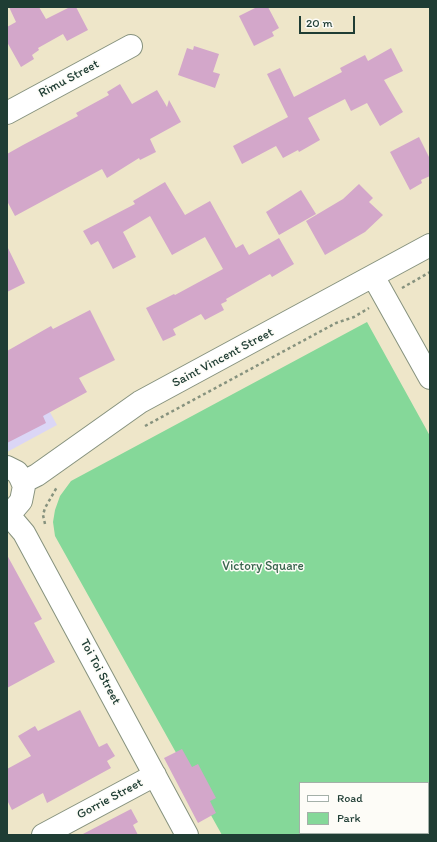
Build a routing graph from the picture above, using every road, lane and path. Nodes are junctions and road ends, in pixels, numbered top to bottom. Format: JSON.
{"nodes":[{"id":1,"x":131,"y":46,"type":"dead end"},
{"id":2,"x":7,"y":112,"type":"edge"},
{"id":3,"x":430,"y":245,"type":"edge"},
{"id":4,"x":430,"y":272,"type":"edge"},
{"id":5,"x":373,"y":276,"type":"junction"},
{"id":6,"x":386,"y":299,"type":"junction"},
{"id":7,"x":430,"y":378,"type":"edge"},
{"id":8,"x":139,"y":429,"type":"dead end"},
{"id":9,"x":7,"y":467,"type":"edge"},
{"id":10,"x":23,"y":482,"type":"junction"},
{"id":11,"x":61,"y":484,"type":"dead end"},
{"id":12,"x":7,"y":513,"type":"edge"},
{"id":13,"x":44,"y":523,"type":"dead end"},
{"id":14,"x":155,"y":775,"type":"junction"},
{"id":15,"x":43,"y":835,"type":"edge"},
{"id":16,"x":187,"y":835,"type":"edge"}],
"edges":[{"from":1,"to":2,"type":"street","name":"Rimu Street"},
{"from":3,"to":5,"type":"street","name":"Saint Vincent Street"},
{"from":4,"to":6,"type":"path"},
{"from":5,"to":6,"type":"street"},
{"from":5,"to":10,"type":"street","name":"Saint Vincent Street"},
{"from":6,"to":7,"type":"street"},
{"from":6,"to":8,"type":"path"},
{"from":9,"to":10,"type":"street"},
{"from":10,"to":12,"type":"street"},
{"from":11,"to":13,"type":"path"},
{"from":12,"to":14,"type":"street","name":"Toi Toi Street"},
{"from":14,"to":15,"type":"street","name":"Gorrie Street"},
{"from":14,"to":16,"type":"street","name":"Toi Toi Street"}]}
